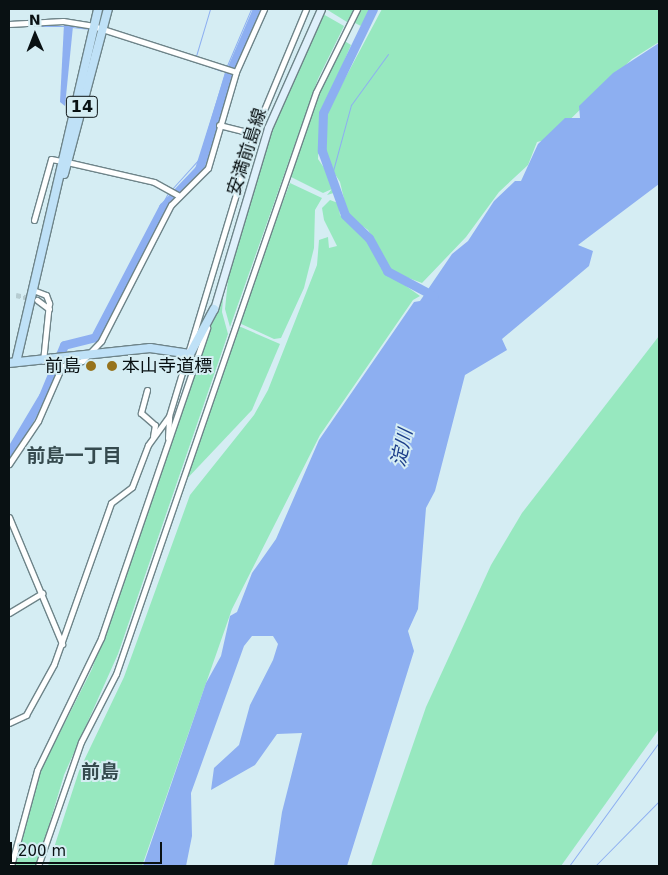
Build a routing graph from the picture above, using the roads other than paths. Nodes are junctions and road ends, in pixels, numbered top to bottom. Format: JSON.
{"nodes":[{"id":1,"x":98,"y":9,"type":"edge"},
{"id":2,"x":108,"y":9,"type":"edge"},
{"id":3,"x":262,"y":9,"type":"edge"},
{"id":4,"x":306,"y":9,"type":"edge"},
{"id":5,"x":320,"y":9,"type":"edge"},
{"id":6,"x":357,"y":9,"type":"edge"},
{"id":7,"x":9,"y":24,"type":"edge"},
{"id":8,"x":93,"y":26,"type":"junction"},
{"id":9,"x":102,"y":29,"type":"junction"},
{"id":10,"x":236,"y":72,"type":"junction"},
{"id":11,"x":219,"y":125,"type":"junction"},
{"id":12,"x":254,"y":134,"type":"junction"},
{"id":13,"x":64,"y":161,"type":"junction"},
{"id":14,"x":179,"y":196,"type":"junction"},
{"id":15,"x":34,"y":220,"type":"dead end"},
{"id":16,"x":34,"y":290,"type":"junction"},
{"id":17,"x":37,"y":300,"type":"tunnel mouth"},
{"id":18,"x":48,"y":309,"type":"junction"},
{"id":19,"x":214,"y":309,"type":"junction"},
{"id":20,"x":190,"y":354,"type":"junction"},
{"id":21,"x":84,"y":356,"type":"junction"},
{"id":22,"x":45,"y":361,"type":"junction"},
{"id":23,"x":13,"y":363,"type":"edge"},
{"id":24,"x":60,"y":368,"type":"junction"},
{"id":25,"x":147,"y":390,"type":"dead end"},
{"id":26,"x":169,"y":416,"type":"junction"},
{"id":27,"x":153,"y":438,"type":"junction"},
{"id":28,"x":168,"y":441,"type":"junction"},
{"id":29,"x":9,"y":464,"type":"edge"},
{"id":30,"x":9,"y":517,"type":"edge"},
{"id":31,"x":42,"y":593,"type":"junction"},
{"id":32,"x":9,"y":613,"type":"edge"},
{"id":33,"x":62,"y":644,"type":"junction"},
{"id":34,"x":9,"y":723,"type":"edge"},
{"id":35,"x":11,"y":866,"type":"edge"},
{"id":36,"x":38,"y":866,"type":"edge"}],
"edges":[{"from":1,"to":8,"type":"main road","number":"14"},
{"from":2,"to":9,"type":"main road","number":"14"},
{"from":3,"to":10,"type":"street"},
{"from":4,"to":12,"type":"street"},
{"from":5,"to":19,"type":"main road","name":"安満前島線"},
{"from":6,"to":36,"type":"street"},
{"from":7,"to":8,"type":"street"},
{"from":8,"to":9,"type":"street"},
{"from":8,"to":13,"type":"main road","number":"14"},
{"from":9,"to":10,"type":"street"},
{"from":9,"to":13,"type":"main road","number":"14"},
{"from":10,"to":11,"type":"street"},
{"from":11,"to":12,"type":"street"},
{"from":11,"to":14,"type":"street"},
{"from":12,"to":20,"type":"street"},
{"from":13,"to":14,"type":"street"},
{"from":13,"to":15,"type":"street"},
{"from":13,"to":16,"type":"main road","number":"14"},
{"from":14,"to":21,"type":"street"},
{"from":16,"to":18,"type":"street"},
{"from":16,"to":23,"type":"main road","number":"14"},
{"from":17,"to":18,"type":"street"},
{"from":18,"to":22,"type":"street"},
{"from":19,"to":20,"type":"main road"},
{"from":19,"to":28,"type":"street"},
{"from":20,"to":21,"type":"main road"},
{"from":20,"to":26,"type":"street"},
{"from":21,"to":22,"type":"main road"},
{"from":21,"to":24,"type":"street"},
{"from":22,"to":23,"type":"main road"},
{"from":22,"to":24,"type":"street"},
{"from":24,"to":29,"type":"street"},
{"from":25,"to":27,"type":"street"},
{"from":26,"to":27,"type":"street"},
{"from":26,"to":28,"type":"street"},
{"from":27,"to":33,"type":"street"},
{"from":28,"to":35,"type":"street"},
{"from":30,"to":31,"type":"street"},
{"from":31,"to":32,"type":"street"},
{"from":31,"to":33,"type":"street"},
{"from":33,"to":34,"type":"street"}]}
